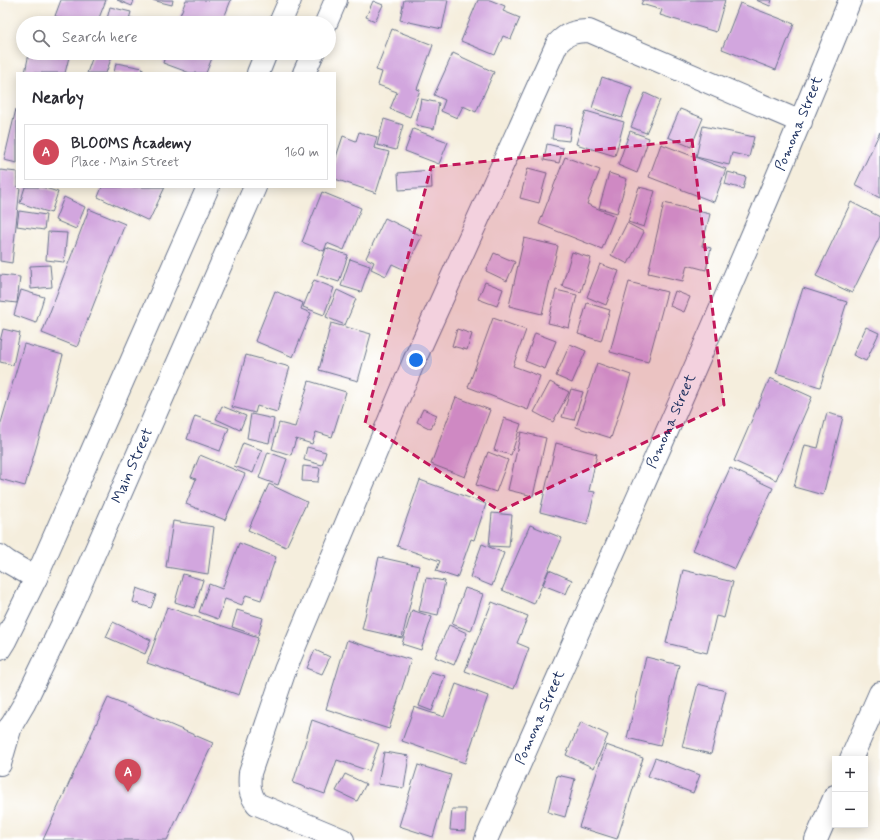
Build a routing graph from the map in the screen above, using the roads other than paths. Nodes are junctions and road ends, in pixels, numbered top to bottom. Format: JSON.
{"nodes":[{"id":1,"x":290,"y":0,"type":"edge"},
{"id":2,"x":336,"y":0,"type":"edge"},
{"id":3,"x":850,"y":0,"type":"edge"},
{"id":4,"x":283,"y":16,"type":"edge"},
{"id":5,"x":329,"y":16,"type":"edge"},
{"id":6,"x":263,"y":60,"type":"edge"},
{"id":7,"x":310,"y":60,"type":"edge"},
{"id":8,"x":258,"y":72,"type":"edge"},
{"id":9,"x":304,"y":72,"type":"edge"},
{"id":10,"x":801,"y":122,"type":"junction"},
{"id":11,"x":208,"y":188,"type":"edge"},
{"id":12,"x":255,"y":188,"type":"edge"},
{"id":13,"x":0,"y":556,"type":"edge"},
{"id":14,"x":36,"y":578,"type":"junction"},
{"id":15,"x":0,"y":649,"type":"edge"},
{"id":16,"x":880,"y":693,"type":"edge"},
{"id":17,"x":6,"y":732,"type":"edge"},
{"id":18,"x":852,"y":756,"type":"edge"},
{"id":19,"x":0,"y":764,"type":"edge"},
{"id":20,"x":832,"y":803,"type":"edge"},
{"id":21,"x":343,"y":840,"type":"edge"},
{"id":22,"x":486,"y":840,"type":"edge"},
{"id":23,"x":816,"y":840,"type":"edge"}],
"edges":[{"from":1,"to":4,"type":"street"},
{"from":2,"to":5,"type":"street"},
{"from":3,"to":10,"type":"street","name":"Pomona Street"},
{"from":6,"to":8,"type":"street"},
{"from":7,"to":9,"type":"street"},
{"from":10,"to":21,"type":"street"},
{"from":10,"to":22,"type":"street","name":"Pomona Street"},
{"from":11,"to":14,"type":"street"},
{"from":12,"to":17,"type":"street","name":"Main Street"},
{"from":13,"to":14,"type":"street"},
{"from":14,"to":15,"type":"street"},
{"from":16,"to":18,"type":"street"},
{"from":17,"to":19,"type":"street","name":"Main Street"},
{"from":20,"to":23,"type":"street"}]}
